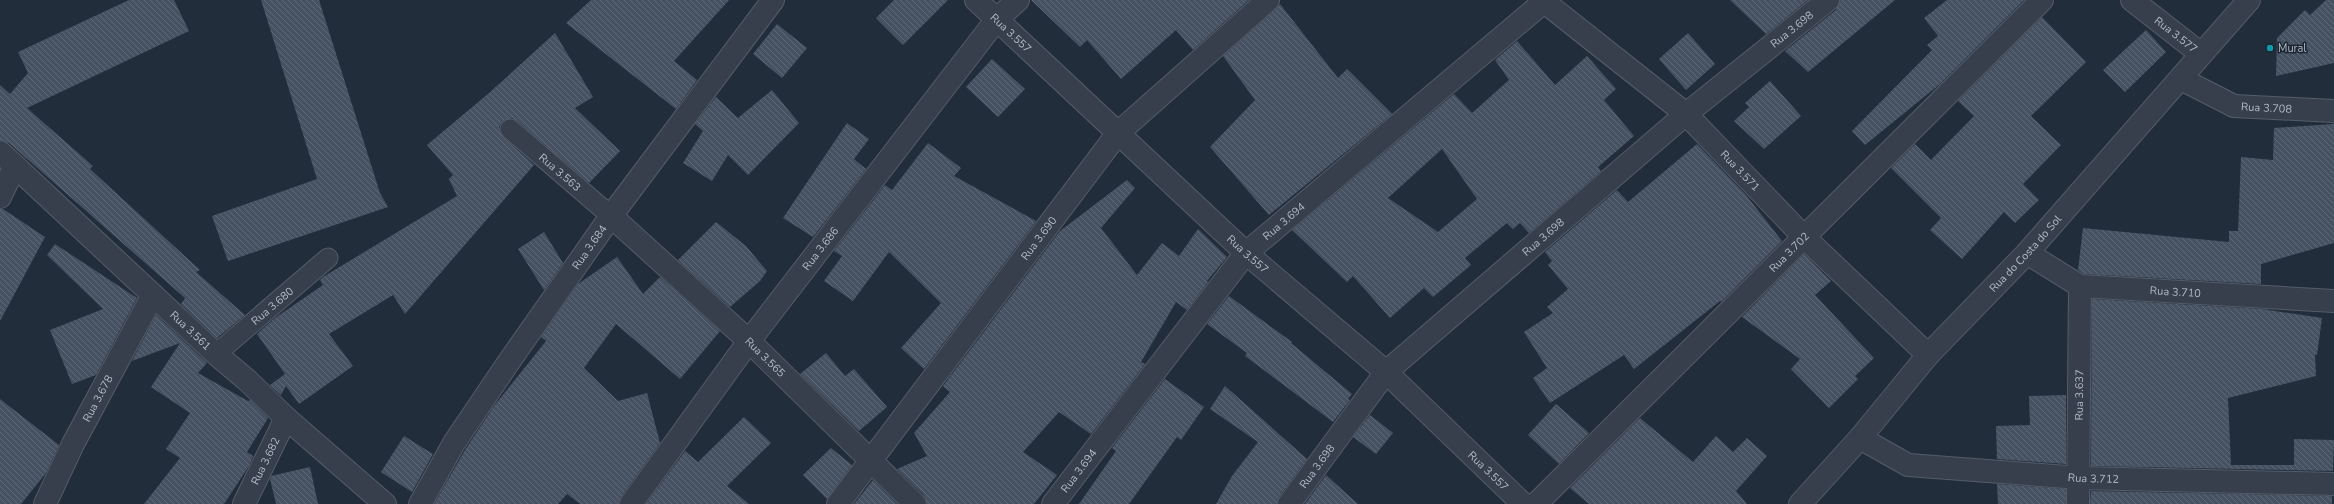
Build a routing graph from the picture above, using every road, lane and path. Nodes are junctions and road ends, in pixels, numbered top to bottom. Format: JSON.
{"nodes":[{"id":1,"x":773,"y":0,"type":"edge"},
{"id":2,"x":976,"y":0,"type":"edge"},
{"id":3,"x":1018,"y":0,"type":"edge"},
{"id":4,"x":1268,"y":0,"type":"edge"},
{"id":5,"x":1828,"y":0,"type":"edge"},
{"id":6,"x":2042,"y":0,"type":"edge"},
{"id":7,"x":2132,"y":0,"type":"edge"},
{"id":8,"x":2249,"y":0,"type":"edge"},
{"id":9,"x":1544,"y":1,"type":"edge"},
{"id":10,"x":997,"y":19,"type":"junction"},
{"id":11,"x":2200,"y":54,"type":"junction"},
{"id":12,"x":2181,"y":79,"type":"junction"},
{"id":13,"x":2334,"y":111,"type":"edge"},
{"id":14,"x":1686,"y":114,"type":"junction"},
{"id":15,"x":510,"y":129,"type":"dead end"},
{"id":16,"x":1118,"y":133,"type":"junction"},
{"id":17,"x":7,"y":159,"type":"edge"},
{"id":18,"x":0,"y":197,"type":"edge"},
{"id":19,"x":610,"y":216,"type":"junction"},
{"id":20,"x":1803,"y":236,"type":"junction"},
{"id":21,"x":2027,"y":253,"type":"junction"},
{"id":22,"x":1246,"y":254,"type":"junction"},
{"id":23,"x":328,"y":258,"type":"dead end"},
{"id":24,"x":2080,"y":286,"type":"junction"},
{"id":25,"x":153,"y":295,"type":"junction"},
{"id":26,"x":2334,"y":301,"type":"edge"},
{"id":27,"x":749,"y":341,"type":"junction"},
{"id":28,"x":216,"y":354,"type":"junction"},
{"id":29,"x":1928,"y":355,"type":"junction"},
{"id":30,"x":1386,"y":372,"type":"junction"},
{"id":31,"x":286,"y":418,"type":"junction"},
{"id":32,"x":1860,"y":438,"type":"junction"},
{"id":33,"x":870,"y":461,"type":"junction"},
{"id":34,"x":2080,"y":478,"type":"junction"},
{"id":35,"x":2334,"y":484,"type":"edge"},
{"id":36,"x":45,"y":504,"type":"edge"},
{"id":37,"x":244,"y":504,"type":"edge"},
{"id":38,"x":385,"y":504,"type":"edge"},
{"id":39,"x":420,"y":504,"type":"edge"},
{"id":40,"x":631,"y":504,"type":"edge"},
{"id":41,"x":838,"y":504,"type":"edge"},
{"id":42,"x":915,"y":504,"type":"edge"},
{"id":43,"x":1052,"y":504,"type":"edge"},
{"id":44,"x":1289,"y":504,"type":"edge"},
{"id":45,"x":1523,"y":504,"type":"edge"},
{"id":46,"x":1536,"y":504,"type":"edge"},
{"id":47,"x":1800,"y":504,"type":"edge"},
{"id":48,"x":2078,"y":504,"type":"edge"}],
"edges":[{"from":1,"to":19,"type":"street","name":"Rua 3.684"},
{"from":2,"to":10,"type":"street","name":"Rua 3.557"},
{"from":3,"to":10,"type":"street","name":"Rua 3.686"},
{"from":4,"to":16,"type":"street","name":"Rua 3.690"},
{"from":5,"to":14,"type":"street","name":"Rua 3.698"},
{"from":6,"to":20,"type":"street","name":"Rua 3.702"},
{"from":7,"to":11,"type":"street","name":"Rua 3.577"},
{"from":8,"to":11,"type":"street","name":"Rua do Costa do Sol"},
{"from":9,"to":14,"type":"street","name":"Rua 3.571"},
{"from":9,"to":22,"type":"street","name":"Rua 3.694"},
{"from":10,"to":16,"type":"street","name":"Rua 3.557"},
{"from":10,"to":27,"type":"street","name":"Rua 3.686"},
{"from":11,"to":12,"type":"street","name":"Rua do Costa do Sol"},
{"from":12,"to":13,"type":"street","name":"Rua 3.708"},
{"from":12,"to":21,"type":"street","name":"Rua do Costa do Sol"},
{"from":14,"to":20,"type":"street","name":"Rua 3.571"},
{"from":14,"to":30,"type":"street","name":"Rua 3.698"},
{"from":15,"to":19,"type":"lane","name":"Rua 3.563"},
{"from":16,"to":22,"type":"street","name":"Rua 3.557"},
{"from":16,"to":33,"type":"street","name":"Rua 3.690"},
{"from":17,"to":18,"type":"street"},
{"from":17,"to":25,"type":"street","name":"Rua 3.561"},
{"from":19,"to":27,"type":"street","name":"Rua 3.565"},
{"from":19,"to":39,"type":"street","name":"Rua 3.684"},
{"from":20,"to":29,"type":"street","name":"Rua 3.571"},
{"from":20,"to":46,"type":"street","name":"Rua 3.702"},
{"from":21,"to":24,"type":"street","name":"Rua 3.710"},
{"from":21,"to":29,"type":"street","name":"Rua do Costa do Sol"},
{"from":22,"to":30,"type":"street","name":"Rua 3.557"},
{"from":22,"to":43,"type":"street","name":"Rua 3.694"},
{"from":23,"to":28,"type":"lane","name":"Rua 3.680"},
{"from":24,"to":26,"type":"street","name":"Rua 3.710"},
{"from":24,"to":34,"type":"street","name":"Rua 3.637"},
{"from":25,"to":28,"type":"street","name":"Rua 3.561"},
{"from":25,"to":36,"type":"street","name":"Rua 3.678"},
{"from":27,"to":33,"type":"street","name":"Rua 3.565"},
{"from":27,"to":40,"type":"street","name":"Rua 3.686"},
{"from":28,"to":31,"type":"street","name":"Rua 3.561"},
{"from":29,"to":32,"type":"street","name":"Rua do Costa do Sol"},
{"from":30,"to":44,"type":"street","name":"Rua 3.698"},
{"from":30,"to":45,"type":"street","name":"Rua 3.557"},
{"from":31,"to":37,"type":"street","name":"Rua 3.682"},
{"from":31,"to":38,"type":"street","name":"Rua 3.561"},
{"from":32,"to":34,"type":"street","name":"Rua 3.712"},
{"from":32,"to":47,"type":"street","name":"Rua do Costa do Sol"},
{"from":33,"to":41,"type":"street","name":"Rua 3.690"},
{"from":33,"to":42,"type":"street","name":"Rua 3.565"},
{"from":34,"to":35,"type":"street","name":"Rua 3.712"},
{"from":34,"to":48,"type":"street","name":"Rua 3.637"}]}
